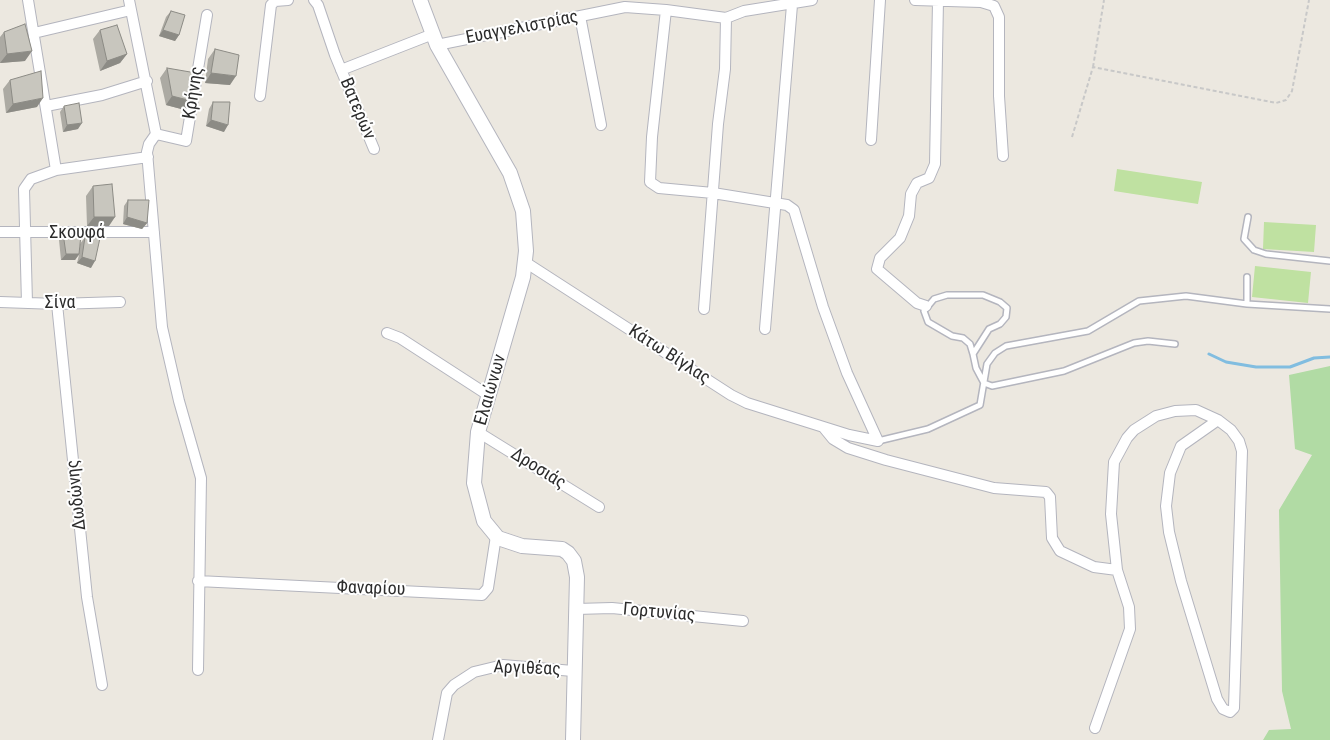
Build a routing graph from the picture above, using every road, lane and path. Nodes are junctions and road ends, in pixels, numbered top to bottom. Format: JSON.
{"nodes":[{"id":1,"x":28,"y":0,"type":"edge"},
{"id":2,"x":288,"y":0,"type":"edge"},
{"id":3,"x":314,"y":0,"type":"edge"},
{"id":4,"x":420,"y":0,"type":"edge"},
{"id":5,"x":812,"y":0,"type":"edge"},
{"id":6,"x":880,"y":0,"type":"edge"},
{"id":7,"x":915,"y":0,"type":"edge"},
{"id":8,"x":1104,"y":0,"type":"edge"},
{"id":9,"x":1309,"y":0,"type":"edge"},
{"id":10,"x":938,"y":1,"type":"edge"},
{"id":11,"x":130,"y":5,"type":"edge"},
{"id":12,"x":792,"y":5,"type":"junction"},
{"id":13,"x":666,"y":10,"type":"junction"},
{"id":14,"x":207,"y":15,"type":"dead end"},
{"id":15,"x":580,"y":16,"type":"junction"},
{"id":16,"x":726,"y":18,"type":"junction"},
{"id":17,"x":34,"y":33,"type":"junction"},
{"id":18,"x":435,"y":39,"type":"junction"},
{"id":19,"x":1093,"y":67,"type":"junction"},
{"id":20,"x":341,"y":70,"type":"junction"},
{"id":21,"x":147,"y":81,"type":"junction"},
{"id":22,"x":260,"y":96,"type":"dead end"},
{"id":23,"x":46,"y":106,"type":"junction"},
{"id":24,"x":601,"y":125,"type":"dead end"},
{"id":25,"x":156,"y":134,"type":"junction"},
{"id":26,"x":1072,"y":137,"type":"dead end"},
{"id":27,"x":871,"y":140,"type":"dead end"},
{"id":28,"x":374,"y":149,"type":"dead end"},
{"id":29,"x":1003,"y":156,"type":"dead end"},
{"id":30,"x":148,"y":157,"type":"junction"},
{"id":31,"x":56,"y":170,"type":"junction"},
{"id":32,"x":713,"y":193,"type":"junction"},
{"id":33,"x":775,"y":203,"type":"junction"},
{"id":34,"x":1248,"y":217,"type":"dead end"},
{"id":35,"x":0,"y":232,"type":"edge"},
{"id":36,"x":154,"y":232,"type":"junction"},
{"id":37,"x":26,"y":233,"type":"junction"},
{"id":38,"x":1330,"y":261,"type":"edge"},
{"id":39,"x":525,"y":262,"type":"junction"},
{"id":40,"x":1247,"y":277,"type":"dead end"},
{"id":41,"x":0,"y":302,"type":"edge"},
{"id":42,"x":120,"y":302,"type":"dead end"},
{"id":43,"x":27,"y":303,"type":"junction"},
{"id":44,"x":57,"y":304,"type":"junction"},
{"id":45,"x":1247,"y":304,"type":"junction"},
{"id":46,"x":926,"y":306,"type":"junction"},
{"id":47,"x":704,"y":309,"type":"dead end"},
{"id":48,"x":1330,"y":309,"type":"edge"},
{"id":49,"x":765,"y":330,"type":"dead end"},
{"id":50,"x":386,"y":333,"type":"dead end"},
{"id":51,"x":1174,"y":344,"type":"dead end"},
{"id":52,"x":973,"y":354,"type":"junction"},
{"id":53,"x":984,"y":383,"type":"junction"},
{"id":54,"x":488,"y":395,"type":"junction"},
{"id":55,"x":1218,"y":420,"type":"junction"},
{"id":56,"x":823,"y":428,"type":"junction"},
{"id":57,"x":478,"y":432,"type":"junction"},
{"id":58,"x":878,"y":441,"type":"junction"},
{"id":59,"x":599,"y":507,"type":"dead end"},
{"id":60,"x":496,"y":536,"type":"junction"},
{"id":61,"x":1117,"y":570,"type":"junction"},
{"id":62,"x":198,"y":582,"type":"junction"},
{"id":63,"x":576,"y":608,"type":"junction"},
{"id":64,"x":743,"y":621,"type":"dead end"},
{"id":65,"x":198,"y":670,"type":"dead end"},
{"id":66,"x":573,"y":672,"type":"junction"},
{"id":67,"x":102,"y":686,"type":"dead end"},
{"id":68,"x":1095,"y":728,"type":"dead end"},
{"id":69,"x":438,"y":740,"type":"edge"},
{"id":70,"x":574,"y":740,"type":"edge"}],
"edges":[{"from":1,"to":17,"type":"street"},
{"from":2,"to":22,"type":"street"},
{"from":3,"to":20,"type":"street","name":"Βατερών"},
{"from":4,"to":18,"type":"main road","name":"Ελαιώνων"},
{"from":5,"to":12,"type":"street"},
{"from":6,"to":27,"type":"street"},
{"from":7,"to":10,"type":"street"},
{"from":8,"to":19,"type":"path"},
{"from":9,"to":19,"type":"path"},
{"from":10,"to":29,"type":"street"},
{"from":10,"to":46,"type":"street"},
{"from":11,"to":17,"type":"street"},
{"from":11,"to":21,"type":"street"},
{"from":12,"to":16,"type":"street"},
{"from":12,"to":33,"type":"street"},
{"from":13,"to":15,"type":"street","name":"Ευαγγελιστρίας"},
{"from":13,"to":16,"type":"street","name":"Ευαγγελιστρίας"},
{"from":13,"to":32,"type":"street"},
{"from":14,"to":25,"type":"street","name":"Κρήνης"},
{"from":15,"to":18,"type":"street","name":"Ευαγγελιστρίας"},
{"from":15,"to":24,"type":"street"},
{"from":16,"to":32,"type":"street"},
{"from":17,"to":23,"type":"street"},
{"from":18,"to":20,"type":"street","name":"Ευαγγελιστρίας"},
{"from":18,"to":39,"type":"main road","name":"Ελαιώνων"},
{"from":19,"to":26,"type":"path"},
{"from":20,"to":28,"type":"street","name":"Βατερών"},
{"from":21,"to":23,"type":"street"},
{"from":21,"to":25,"type":"street"},
{"from":23,"to":31,"type":"street"},
{"from":25,"to":30,"type":"street"},
{"from":30,"to":31,"type":"street"},
{"from":30,"to":36,"type":"street"},
{"from":31,"to":37,"type":"street"},
{"from":32,"to":33,"type":"street"},
{"from":32,"to":47,"type":"street"},
{"from":33,"to":49,"type":"street"},
{"from":33,"to":58,"type":"street"},
{"from":34,"to":38,"type":"lane"},
{"from":35,"to":37,"type":"street","name":"Σκουφά"},
{"from":36,"to":37,"type":"street","name":"Σκουφά"},
{"from":36,"to":62,"type":"street"},
{"from":37,"to":43,"type":"street"},
{"from":39,"to":54,"type":"main road","name":"Ελαιώνων"},
{"from":39,"to":56,"type":"street","name":"Κάτω Βίγλας"},
{"from":40,"to":45,"type":"lane"},
{"from":41,"to":43,"type":"street","name":"Σίνα"},
{"from":42,"to":44,"type":"street","name":"Σίνα"},
{"from":43,"to":44,"type":"street","name":"Σίνα"},
{"from":44,"to":67,"type":"street","name":"Δωδώνης"},
{"from":45,"to":48,"type":"lane"},
{"from":45,"to":53,"type":"lane"},
{"from":46,"to":52,"type":"lane"},
{"from":46,"to":52,"type":"lane"},
{"from":50,"to":54,"type":"street"},
{"from":51,"to":53,"type":"lane"},
{"from":52,"to":53,"type":"lane"},
{"from":53,"to":58,"type":"lane"},
{"from":54,"to":57,"type":"main road","name":"Ελαιώνων"},
{"from":55,"to":55,"type":"street"},
{"from":55,"to":61,"type":"street"},
{"from":56,"to":58,"type":"street","name":"Κάτω Βίγλας"},
{"from":56,"to":61,"type":"street"},
{"from":57,"to":59,"type":"street","name":"Δροσιάς"},
{"from":57,"to":60,"type":"main road","name":"Ελαιώνων"},
{"from":60,"to":62,"type":"street","name":"Φαναρίου"},
{"from":60,"to":63,"type":"main road"},
{"from":61,"to":68,"type":"street"},
{"from":62,"to":65,"type":"street"},
{"from":63,"to":64,"type":"street","name":"Γορτυνίας"},
{"from":63,"to":66,"type":"main road"},
{"from":66,"to":69,"type":"street","name":"Αργιθέας"},
{"from":66,"to":70,"type":"main road"}]}
